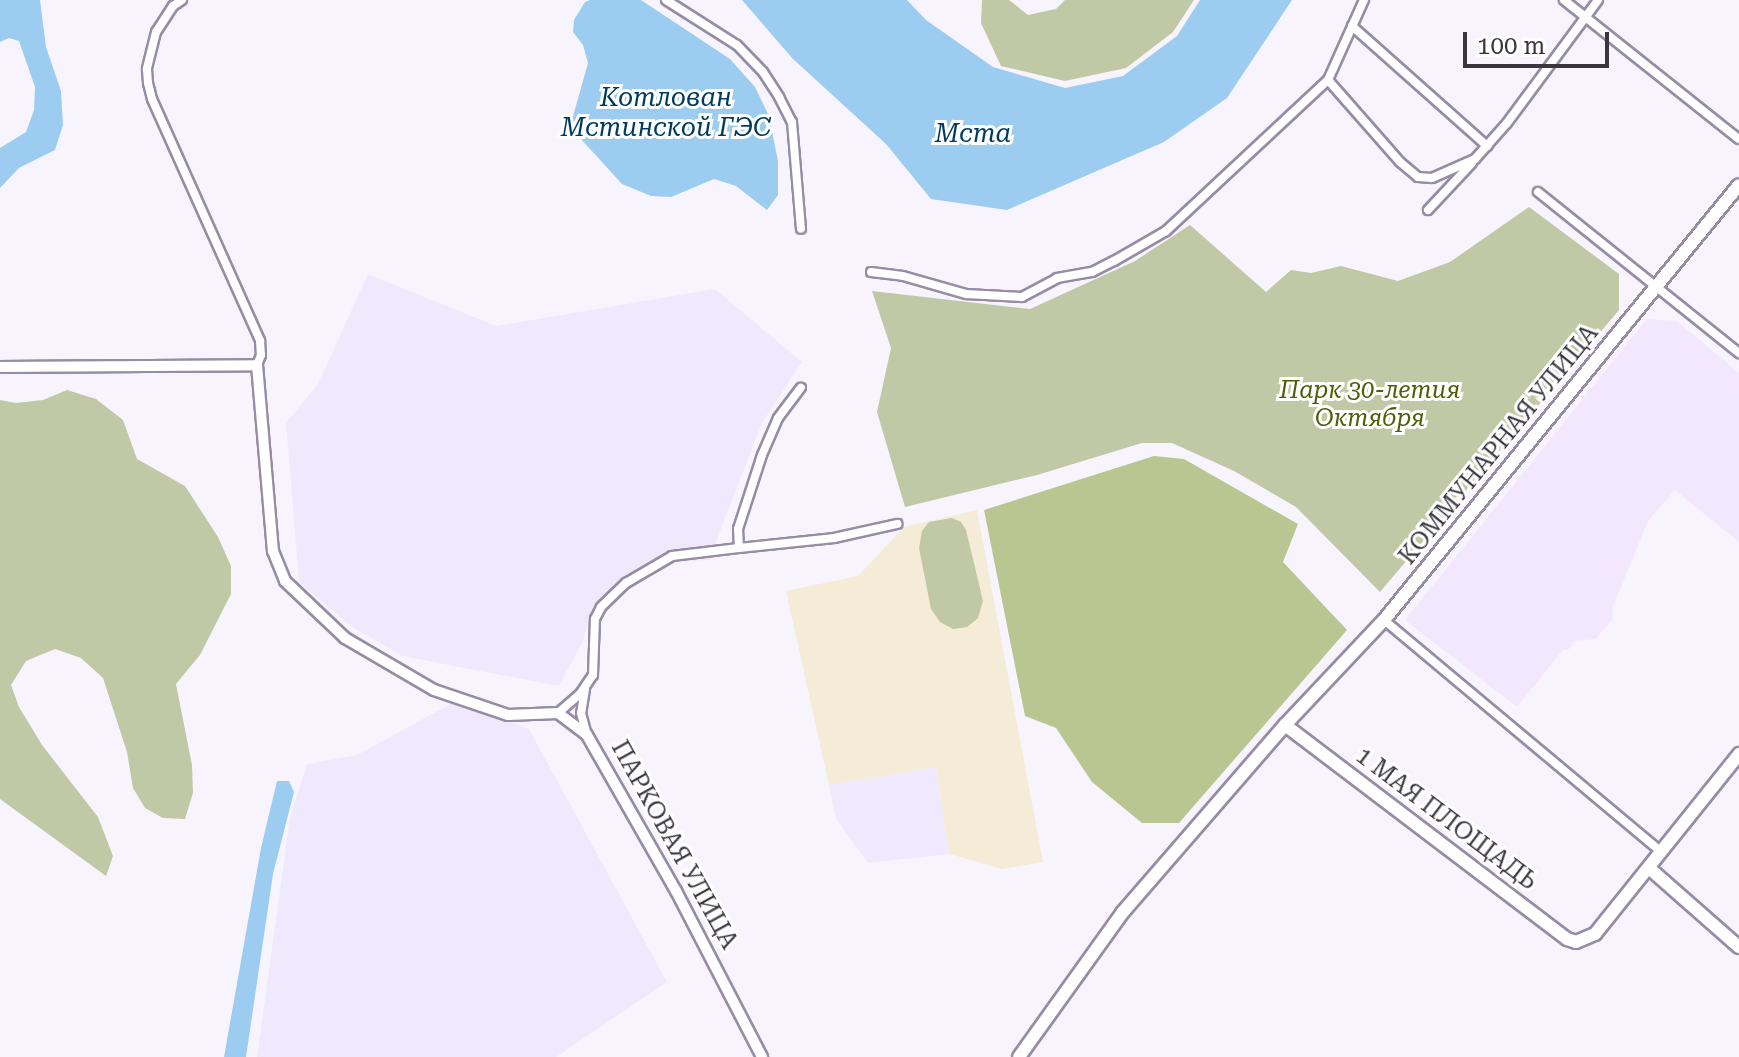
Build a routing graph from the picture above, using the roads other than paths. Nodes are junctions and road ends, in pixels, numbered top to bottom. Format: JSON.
{"nodes":[{"id":1,"x":182,"y":0,"type":"edge"},
{"id":2,"x":666,"y":0,"type":"edge"},
{"id":3,"x":1364,"y":0,"type":"edge"},
{"id":4,"x":1564,"y":0,"type":"edge"},
{"id":5,"x":1598,"y":0,"type":"edge"},
{"id":6,"x":1584,"y":17,"type":"junction"},
{"id":7,"x":1352,"y":26,"type":"junction"},
{"id":8,"x":1328,"y":80,"type":"junction"},
{"id":9,"x":1739,"y":139,"type":"edge"},
{"id":10,"x":1487,"y":146,"type":"junction"},
{"id":11,"x":1475,"y":159,"type":"junction"},
{"id":12,"x":1739,"y":185,"type":"edge"},
{"id":13,"x":1538,"y":192,"type":"dead end"},
{"id":14,"x":1428,"y":210,"type":"dead end"},
{"id":15,"x":801,"y":229,"type":"dead end"},
{"id":16,"x":871,"y":272,"type":"dead end"},
{"id":17,"x":1656,"y":287,"type":"junction"},
{"id":18,"x":1739,"y":353,"type":"edge"},
{"id":19,"x":257,"y":365,"type":"junction"},
{"id":20,"x":0,"y":367,"type":"edge"},
{"id":21,"x":801,"y":388,"type":"dead end"},
{"id":22,"x":897,"y":524,"type":"dead end"},
{"id":23,"x":739,"y":548,"type":"junction"},
{"id":24,"x":1384,"y":620,"type":"junction"},
{"id":25,"x":586,"y":685,"type":"junction"},
{"id":26,"x":558,"y":713,"type":"junction"},
{"id":27,"x":1285,"y":725,"type":"junction"},
{"id":28,"x":587,"y":735,"type":"junction"},
{"id":29,"x":1739,"y":754,"type":"edge"},
{"id":30,"x":1661,"y":852,"type":"junction"},
{"id":31,"x":1649,"y":868,"type":"junction"},
{"id":32,"x":1739,"y":947,"type":"edge"},
{"id":33,"x":762,"y":1057,"type":"edge"},
{"id":34,"x":1019,"y":1057,"type":"edge"}],
"edges":[{"from":1,"to":19,"type":"street"},
{"from":2,"to":15,"type":"street"},
{"from":3,"to":7,"type":"street"},
{"from":4,"to":6,"type":"street"},
{"from":5,"to":6,"type":"street"},
{"from":6,"to":9,"type":"street"},
{"from":6,"to":10,"type":"street"},
{"from":7,"to":8,"type":"street"},
{"from":7,"to":10,"type":"street"},
{"from":8,"to":11,"type":"street"},
{"from":8,"to":16,"type":"street"},
{"from":10,"to":11,"type":"street"},
{"from":11,"to":14,"type":"street"},
{"from":12,"to":17,"type":"main road","name":"КОММУНАРНАЯ УЛИЦА"},
{"from":13,"to":17,"type":"street"},
{"from":17,"to":18,"type":"street"},
{"from":17,"to":24,"type":"main road","name":"КОММУНАРНАЯ УЛИЦА"},
{"from":19,"to":20,"type":"street"},
{"from":19,"to":26,"type":"street"},
{"from":21,"to":23,"type":"street"},
{"from":22,"to":23,"type":"street"},
{"from":23,"to":25,"type":"street"},
{"from":24,"to":27,"type":"main road","name":"КОММУНАРНАЯ УЛИЦА"},
{"from":24,"to":30,"type":"street"},
{"from":25,"to":26,"type":"street"},
{"from":25,"to":28,"type":"street"},
{"from":26,"to":28,"type":"street","name":"ПАРКОВАЯ УЛИЦА"},
{"from":27,"to":31,"type":"main road","name":"1 МАЯ ПЛОЩАДЬ"},
{"from":27,"to":34,"type":"main road"},
{"from":28,"to":33,"type":"street","name":"ПАРКОВАЯ УЛИЦА"},
{"from":29,"to":30,"type":"main road"},
{"from":30,"to":31,"type":"main road"},
{"from":31,"to":32,"type":"main road"}]}
